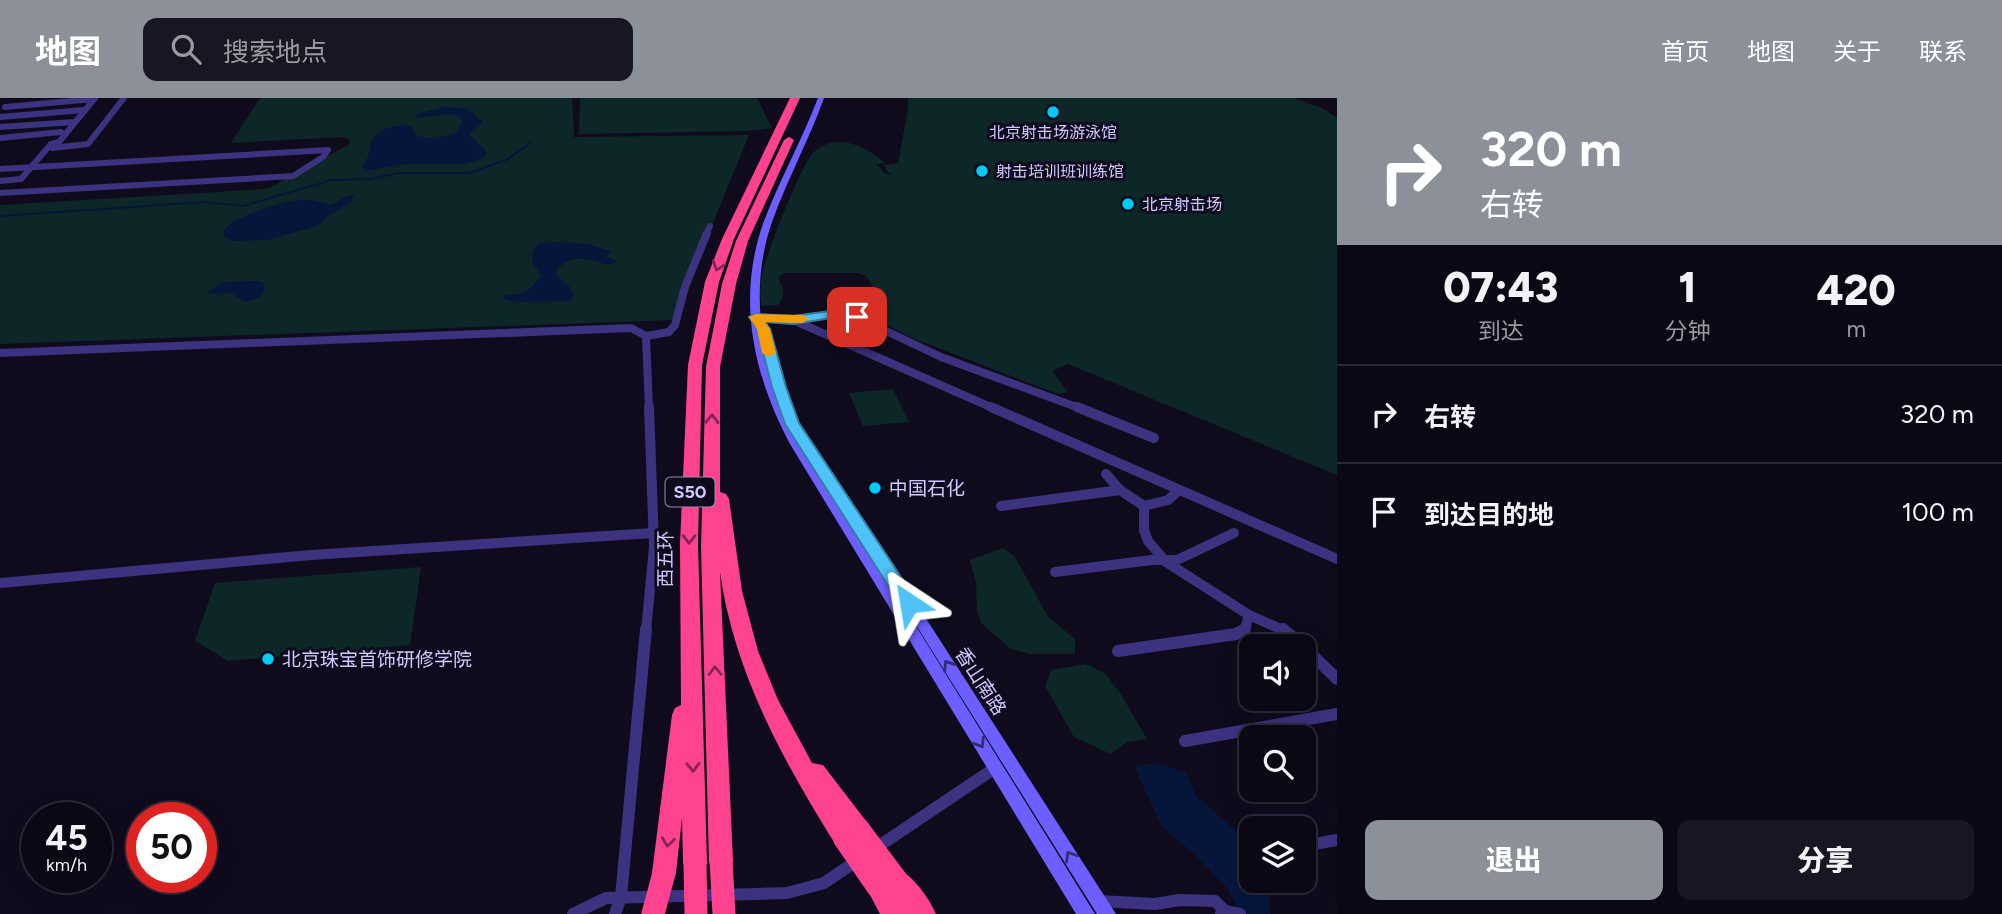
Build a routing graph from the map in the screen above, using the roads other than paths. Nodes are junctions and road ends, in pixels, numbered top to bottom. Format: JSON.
{"nodes":[{"id":1,"x":14,"y":98,"type":"edge"},
{"id":2,"x":94,"y":98,"type":"edge"},
{"id":3,"x":124,"y":98,"type":"edge"},
{"id":4,"x":795,"y":98,"type":"edge"},
{"id":5,"x":807,"y":98,"type":"edge"},
{"id":6,"x":821,"y":98,"type":"edge"},
{"id":7,"x":84,"y":110,"type":"junction"},
{"id":8,"x":2,"y":112,"type":"edge"},
{"id":9,"x":75,"y":122,"type":"junction"},
{"id":10,"x":0,"y":127,"type":"edge"},
{"id":11,"x":795,"y":130,"type":"junction"},
{"id":12,"x":61,"y":132,"type":"dead end"},
{"id":13,"x":0,"y":138,"type":"edge"},
{"id":14,"x":48,"y":148,"type":"junction"},
{"id":15,"x":32,"y":167,"type":"junction"},
{"id":16,"x":0,"y":169,"type":"edge"},
{"id":17,"x":0,"y":181,"type":"edge"},
{"id":18,"x":0,"y":193,"type":"edge"},
{"id":19,"x":710,"y":226,"type":"dead end"},
{"id":20,"x":756,"y":317,"type":"junction"},
{"id":21,"x":793,"y":320,"type":"junction"},
{"id":22,"x":646,"y":336,"type":"junction"},
{"id":23,"x":0,"y":353,"type":"edge"},
{"id":24,"x":1154,"y":438,"type":"dead end"},
{"id":25,"x":712,"y":449,"type":"junction"},
{"id":26,"x":1106,"y":474,"type":"dead end"},
{"id":27,"x":1179,"y":489,"type":"junction"},
{"id":28,"x":1120,"y":490,"type":"junction"},
{"id":29,"x":1001,"y":506,"type":"dead end"},
{"id":30,"x":1144,"y":506,"type":"junction"},
{"id":31,"x":653,"y":533,"type":"junction"},
{"id":32,"x":1234,"y":533,"type":"dead end"},
{"id":33,"x":1337,"y":559,"type":"edge"},
{"id":34,"x":1166,"y":562,"type":"junction"},
{"id":35,"x":1055,"y":572,"type":"dead end"},
{"id":36,"x":0,"y":583,"type":"edge"},
{"id":37,"x":1249,"y":615,"type":"junction"},
{"id":38,"x":1289,"y":634,"type":"edge"},
{"id":39,"x":1118,"y":651,"type":"dead end"},
{"id":40,"x":690,"y":652,"type":"junction"},
{"id":41,"x":1316,"y":659,"type":"edge"},
{"id":42,"x":1337,"y":679,"type":"edge"},
{"id":43,"x":1337,"y":714,"type":"edge"},
{"id":44,"x":1185,"y":741,"type":"dead end"},
{"id":45,"x":995,"y":768,"type":"junction"},
{"id":46,"x":1337,"y":840,"type":"edge"},
{"id":47,"x":1316,"y":844,"type":"edge"},
{"id":48,"x":887,"y":884,"type":"junction"},
{"id":49,"x":621,"y":897,"type":"junction"},
{"id":50,"x":1103,"y":908,"type":"edge"},
{"id":51,"x":1230,"y":913,"type":"edge"},
{"id":52,"x":573,"y":914,"type":"edge"},
{"id":53,"x":615,"y":914,"type":"edge"},
{"id":54,"x":653,"y":914,"type":"edge"},
{"id":55,"x":696,"y":914,"type":"edge"},
{"id":56,"x":724,"y":914,"type":"edge"},
{"id":57,"x":895,"y":914,"type":"edge"},
{"id":58,"x":923,"y":914,"type":"edge"},
{"id":59,"x":1086,"y":914,"type":"edge"}],
"edges":[{"from":1,"to":8,"type":"street"},
{"from":2,"to":7,"type":"street"},
{"from":2,"to":8,"type":"street"},
{"from":3,"to":14,"type":"street"},
{"from":4,"to":11,"type":"highway","name":"西五环","number":"S50"},
{"from":5,"to":11,"type":"highway","name":"西五环","number":"S50"},
{"from":6,"to":11,"type":"main road","name":"香山南路"},
{"from":7,"to":8,"type":"street"},
{"from":7,"to":9,"type":"street"},
{"from":9,"to":10,"type":"street"},
{"from":9,"to":14,"type":"street"},
{"from":11,"to":20,"type":"main road","name":"香山南路"},
{"from":25,"to":11,"type":"highway","name":"西五环","number":"S50","one_way":true},
{"from":11,"to":40,"type":"highway","name":"西五环","number":"S50","one_way":true},
{"from":12,"to":13,"type":"street"},
{"from":14,"to":15,"type":"street"},
{"from":15,"to":16,"type":"street"},
{"from":15,"to":17,"type":"street"},
{"from":15,"to":18,"type":"street"},
{"from":19,"to":22,"type":"street"},
{"from":20,"to":21,"type":"street"},
{"from":20,"to":45,"type":"main road","name":"香山南路","one_way":true},
{"from":50,"to":20,"type":"main road","name":"香山南路","one_way":true},
{"from":21,"to":24,"type":"street"},
{"from":21,"to":27,"type":"street"},
{"from":22,"to":23,"type":"street"},
{"from":22,"to":31,"type":"street"},
{"from":25,"to":48,"type":"highway","bridge":true},
{"from":56,"to":25,"type":"highway","name":"西五环","number":"S50","one_way":true,"bridge":true},
{"from":26,"to":28,"type":"street"},
{"from":27,"to":30,"type":"street"},
{"from":27,"to":33,"type":"street"},
{"from":28,"to":29,"type":"street"},
{"from":28,"to":30,"type":"street"},
{"from":30,"to":34,"type":"street"},
{"from":31,"to":36,"type":"street"},
{"from":31,"to":49,"type":"street"},
{"from":32,"to":34,"type":"street"},
{"from":34,"to":35,"type":"street"},
{"from":34,"to":37,"type":"street"},
{"from":37,"to":38,"type":"street"},
{"from":37,"to":39,"type":"street"},
{"from":40,"to":54,"type":"highway","one_way":true,"bridge":true},
{"from":40,"to":55,"type":"highway","name":"西五环","number":"S50","one_way":true,"bridge":true},
{"from":41,"to":42,"type":"street"},
{"from":43,"to":44,"type":"street"},
{"from":45,"to":49,"type":"street"},
{"from":45,"to":59,"type":"main road","name":"香山南路"},
{"from":46,"to":47,"type":"street"},
{"from":48,"to":57,"type":"highway"},
{"from":48,"to":58,"type":"highway"},
{"from":49,"to":52,"type":"street"},
{"from":49,"to":53,"type":"street"},
{"from":50,"to":51,"type":"street"}]}
